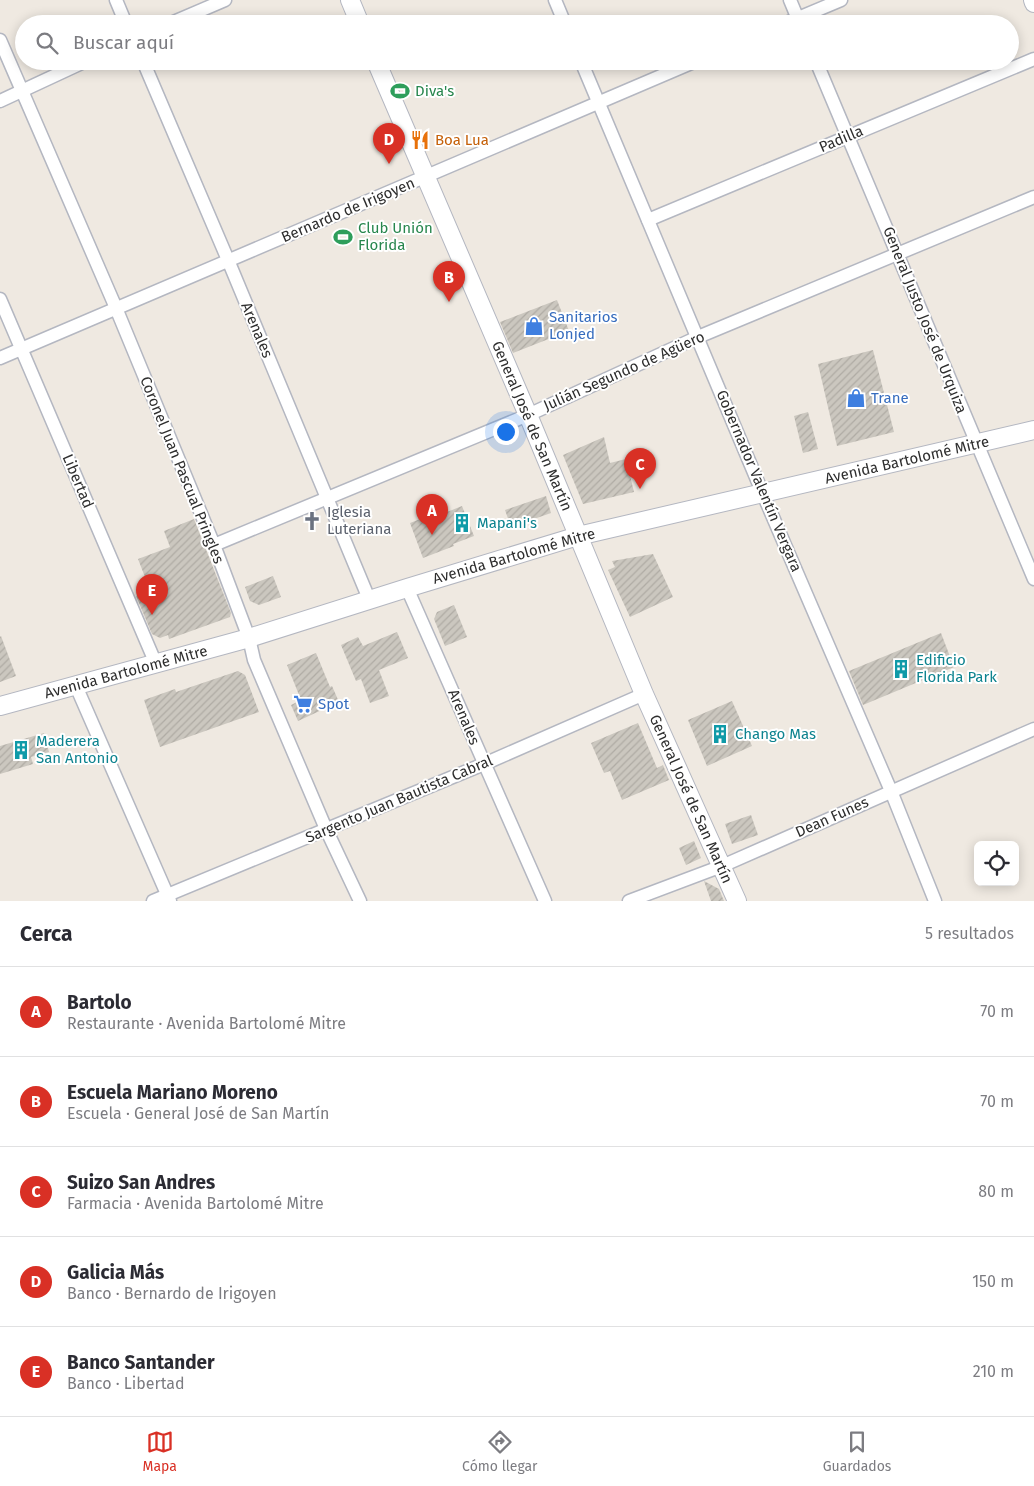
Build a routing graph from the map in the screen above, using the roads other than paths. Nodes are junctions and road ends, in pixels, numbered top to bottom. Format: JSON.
{"nodes":[{"id":1,"x":116,"y":0,"type":"edge"},
{"id":2,"x":225,"y":0,"type":"edge"},
{"id":3,"x":350,"y":0,"type":"edge"},
{"id":4,"x":555,"y":0,"type":"edge"},
{"id":5,"x":790,"y":0,"type":"edge"},
{"id":6,"x":841,"y":0,"type":"edge"},
{"id":7,"x":122,"y":15,"type":"edge"},
{"id":8,"x":190,"y":15,"type":"edge"},
{"id":9,"x":356,"y":15,"type":"edge"},
{"id":10,"x":561,"y":15,"type":"edge"},
{"id":11,"x":796,"y":15,"type":"edge"},
{"id":12,"x":811,"y":15,"type":"edge"},
{"id":13,"x":0,"y":40,"type":"edge"},
{"id":14,"x":1034,"y":59,"type":"edge"},
{"id":15,"x":1019,"y":65,"type":"edge"},
{"id":16,"x":67,"y":70,"type":"edge"},
{"id":17,"x":147,"y":70,"type":"edge"},
{"id":18,"x":380,"y":70,"type":"edge"},
{"id":19,"x":585,"y":70,"type":"edge"},
{"id":20,"x":675,"y":70,"type":"edge"},
{"id":21,"x":820,"y":70,"type":"edge"},
{"id":22,"x":1008,"y":70,"type":"edge"},
{"id":23,"x":22,"y":91,"type":"junction"},
{"id":24,"x":0,"y":101,"type":"edge"},
{"id":25,"x":598,"y":103,"type":"junction"},
{"id":26,"x":849,"y":136,"type":"junction"},
{"id":27,"x":425,"y":178,"type":"junction"},
{"id":28,"x":1034,"y":197,"type":"edge"},
{"id":29,"x":648,"y":220,"type":"junction"},
{"id":30,"x":898,"y":254,"type":"junction"},
{"id":31,"x":228,"y":260,"type":"junction"},
{"id":32,"x":0,"y":299,"type":"edge"},
{"id":33,"x":116,"y":308,"type":"junction"},
{"id":34,"x":698,"y":337,"type":"junction"},
{"id":35,"x":22,"y":349,"type":"junction"},
{"id":36,"x":0,"y":358,"type":"edge"},
{"id":37,"x":528,"y":414,"type":"junction"},
{"id":38,"x":1034,"y":430,"type":"edge"},
{"id":39,"x":976,"y":444,"type":"junction"},
{"id":40,"x":764,"y":494,"type":"junction"},
{"id":41,"x":328,"y":498,"type":"junction"},
{"id":42,"x":578,"y":536,"type":"junction"},
{"id":43,"x":214,"y":545,"type":"junction"},
{"id":44,"x":1034,"y":579,"type":"edge"},
{"id":45,"x":408,"y":588,"type":"junction"},
{"id":46,"x":370,"y":600,"type":"junction"},
{"id":47,"x":249,"y":638,"type":"junction"},
{"id":48,"x":156,"y":664,"type":"junction"},
{"id":49,"x":76,"y":686,"type":"junction"},
{"id":50,"x":644,"y":694,"type":"junction"},
{"id":51,"x":0,"y":706,"type":"edge"},
{"id":52,"x":1034,"y":728,"type":"edge"},
{"id":53,"x":484,"y":764,"type":"junction"},
{"id":54,"x":892,"y":791,"type":"junction"},
{"id":55,"x":326,"y":829,"type":"junction"},
{"id":56,"x":722,"y":866,"type":"junction"},
{"id":57,"x":169,"y":898,"type":"edge"},
{"id":58,"x":153,"y":901,"type":"edge"},
{"id":59,"x":360,"y":901,"type":"edge"},
{"id":60,"x":546,"y":901,"type":"edge"},
{"id":61,"x":629,"y":901,"type":"edge"},
{"id":62,"x":737,"y":901,"type":"edge"},
{"id":63,"x":935,"y":901,"type":"edge"}],
"edges":[{"from":1,"to":7,"type":"street"},
{"from":2,"to":8,"type":"street"},
{"from":3,"to":9,"type":"main road"},
{"from":4,"to":10,"type":"street"},
{"from":5,"to":11,"type":"street"},
{"from":6,"to":12,"type":"street"},
{"from":13,"to":23,"type":"street","name":"Coronel Juan Pascual Pringles"},
{"from":14,"to":15,"type":"street","name":"Padilla"},
{"from":16,"to":23,"type":"street"},
{"from":17,"to":31,"type":"street","name":"Arenales"},
{"from":18,"to":27,"type":"main road","name":"General José de San Martín"},
{"from":19,"to":25,"type":"street","name":"Gobernador Valentín Vergara"},
{"from":20,"to":25,"type":"street","name":"Bernardo de Irigoyen"},
{"from":21,"to":26,"type":"street","name":"General Justo José de Urquiza"},
{"from":22,"to":26,"type":"street","name":"Padilla"},
{"from":23,"to":24,"type":"street"},
{"from":23,"to":33,"type":"street","name":"Coronel Juan Pascual Pringles"},
{"from":25,"to":27,"type":"street","name":"Bernardo de Irigoyen"},
{"from":25,"to":29,"type":"street","name":"Gobernador Valentín Vergara"},
{"from":26,"to":29,"type":"street","name":"Padilla"},
{"from":26,"to":30,"type":"street","name":"General Justo José de Urquiza"},
{"from":27,"to":31,"type":"street","name":"Bernardo de Irigoyen"},
{"from":27,"to":37,"type":"main road","name":"General José de San Martín"},
{"from":28,"to":30,"type":"street","name":"Julián Segundo de Agüero"},
{"from":29,"to":34,"type":"street","name":"Gobernador Valentín Vergara"},
{"from":30,"to":34,"type":"street","name":"Julián Segundo de Agüero"},
{"from":30,"to":39,"type":"street","name":"General Justo José de Urquiza"},
{"from":31,"to":33,"type":"street","name":"Bernardo de Irigoyen"},
{"from":31,"to":41,"type":"street","name":"Arenales"},
{"from":32,"to":35,"type":"street","name":"Libertad"},
{"from":33,"to":35,"type":"street","name":"Bernardo de Irigoyen"},
{"from":33,"to":43,"type":"street","name":"Coronel Juan Pascual Pringles"},
{"from":34,"to":37,"type":"street","name":"Julián Segundo de Agüero"},
{"from":34,"to":40,"type":"street","name":"Gobernador Valentín Vergara"},
{"from":35,"to":36,"type":"street","name":"Bernardo de Irigoyen"},
{"from":35,"to":48,"type":"street","name":"Libertad"},
{"from":37,"to":41,"type":"street","name":"Julián Segundo de Agüero"},
{"from":37,"to":42,"type":"main road","name":"General José de San Martín"},
{"from":38,"to":39,"type":"main road","name":"Avenida Bartolomé Mitre"},
{"from":39,"to":40,"type":"main road","name":"Avenida Bartolomé Mitre"},
{"from":39,"to":44,"type":"street","name":"General Justo José de Urquiza"},
{"from":40,"to":42,"type":"main road","name":"Avenida Bartolomé Mitre"},
{"from":40,"to":54,"type":"street","name":"Gobernador Valentín Vergara"},
{"from":41,"to":43,"type":"street","name":"Julián Segundo de Agüero"},
{"from":41,"to":46,"type":"street","name":"Arenales"},
{"from":42,"to":45,"type":"main road","name":"Avenida Bartolomé Mitre"},
{"from":42,"to":50,"type":"main road","name":"General José de San Martín"},
{"from":43,"to":47,"type":"street","name":"Coronel Juan Pascual Pringles"},
{"from":45,"to":46,"type":"main road","name":"Avenida Bartolomé Mitre"},
{"from":45,"to":53,"type":"street","name":"Arenales"},
{"from":46,"to":47,"type":"main road","name":"Avenida Bartolomé Mitre"},
{"from":47,"to":48,"type":"main road","name":"Avenida Bartolomé Mitre"},
{"from":47,"to":55,"type":"street","name":"Coronel Juan Pascual Pringles"},
{"from":48,"to":49,"type":"main road","name":"Avenida Bartolomé Mitre"},
{"from":49,"to":51,"type":"main road","name":"Avenida Bartolomé Mitre"},
{"from":49,"to":57,"type":"street"},
{"from":50,"to":53,"type":"street","name":"Sargento Juan Bautista Cabral"},
{"from":50,"to":56,"type":"main road","name":"General José de San Martín"},
{"from":52,"to":54,"type":"street","name":"Dean Funes"},
{"from":53,"to":55,"type":"street","name":"Sargento Juan Bautista Cabral"},
{"from":53,"to":60,"type":"street","name":"Arenales"},
{"from":54,"to":56,"type":"street","name":"Dean Funes"},
{"from":54,"to":63,"type":"street","name":"Gobernador Valentín Vergara"},
{"from":55,"to":57,"type":"street","name":"Sargento Juan Bautista Cabral"},
{"from":55,"to":59,"type":"street","name":"Coronel Juan Pascual Pringles"},
{"from":56,"to":61,"type":"street","name":"Dean Funes"},
{"from":56,"to":62,"type":"main road","name":"General José de San Martín"},
{"from":57,"to":58,"type":"street","name":"Sargento Juan Bautista Cabral"}]}
